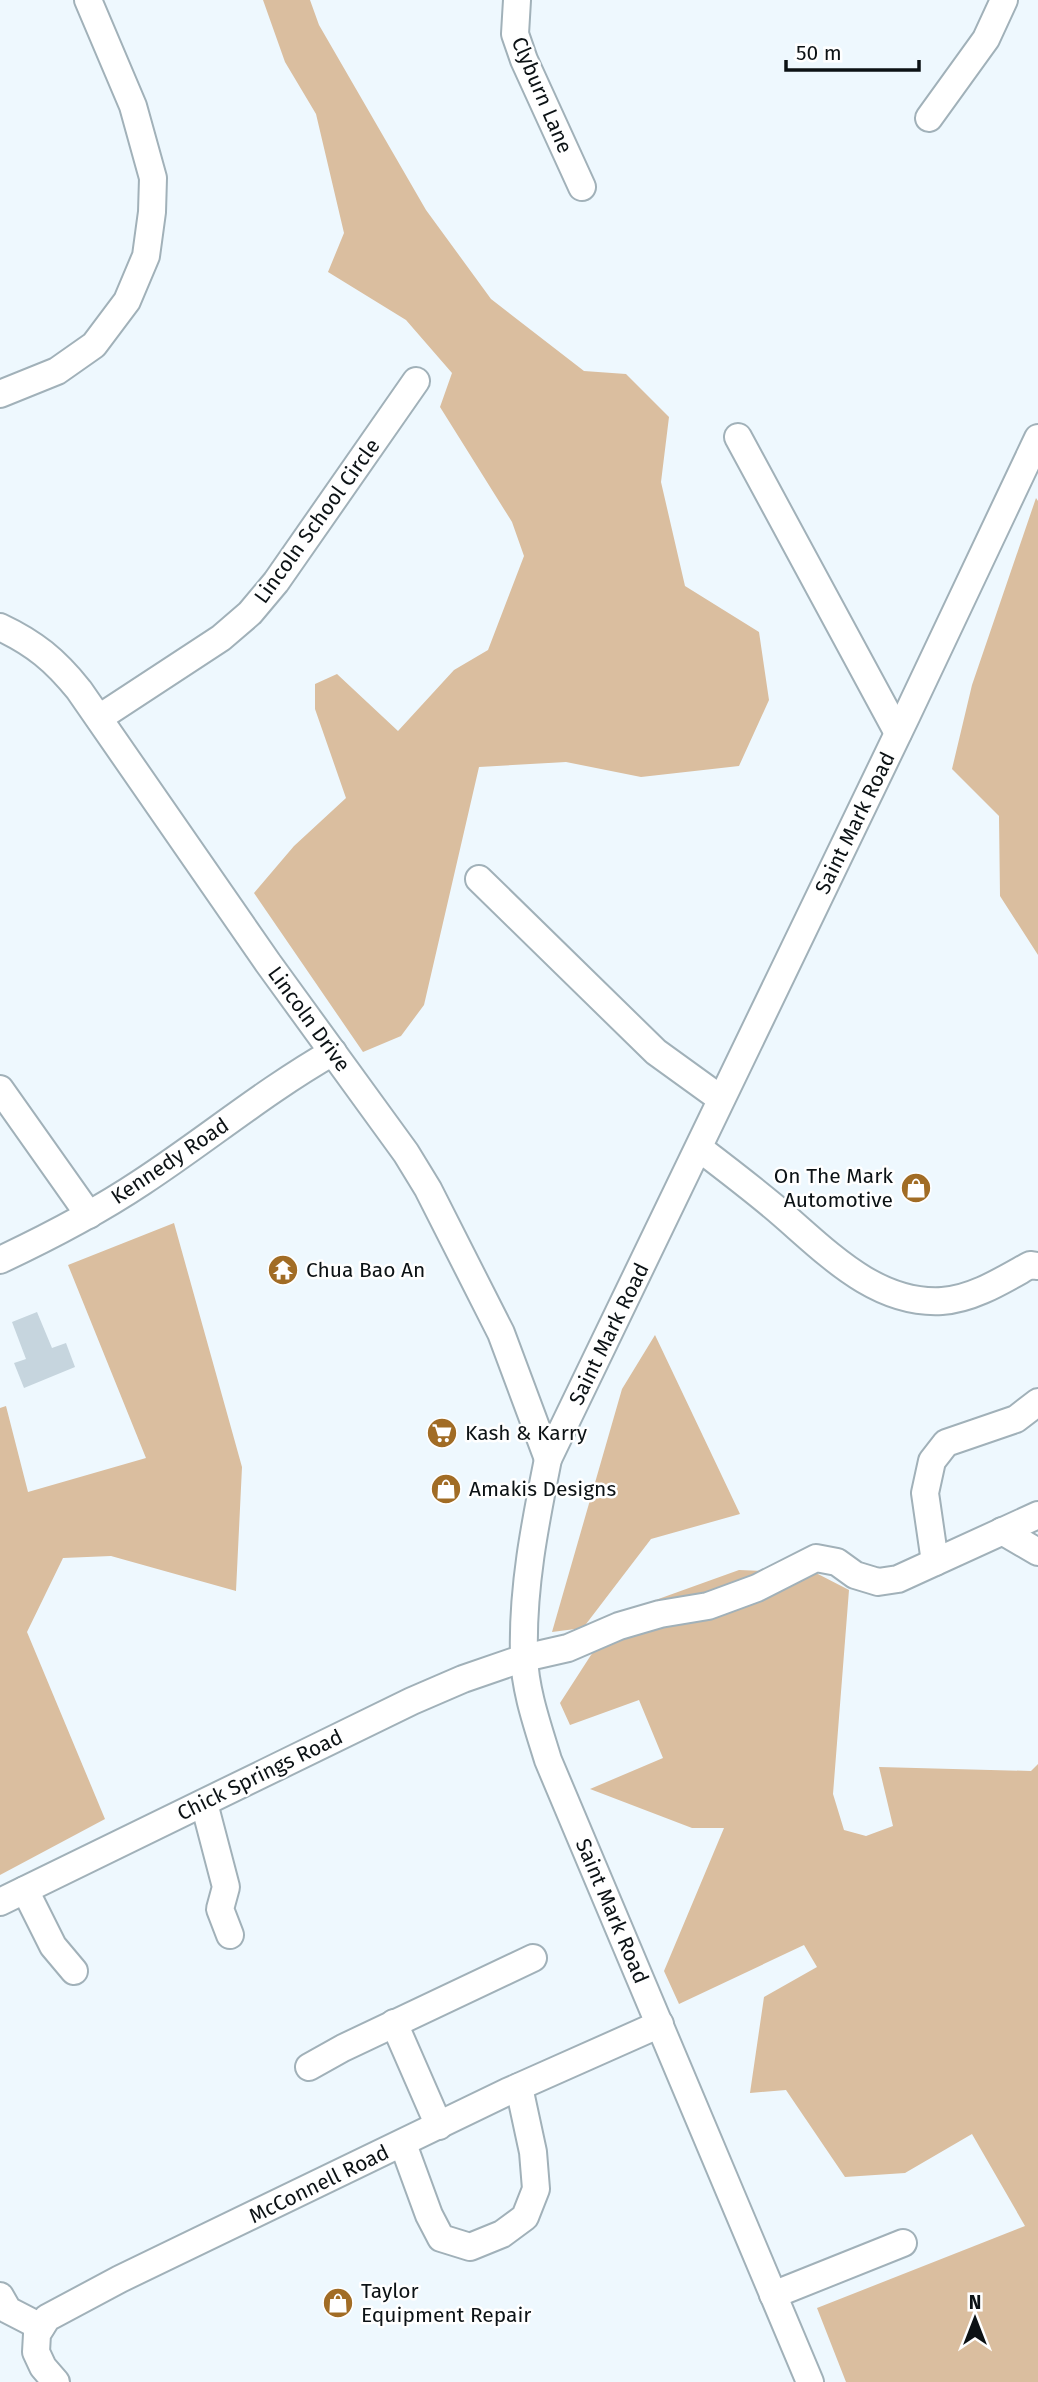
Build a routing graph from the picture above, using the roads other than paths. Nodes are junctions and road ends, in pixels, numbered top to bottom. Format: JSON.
{"nodes":[{"id":1,"x":88,"y":0,"type":"edge"},
{"id":2,"x":517,"y":0,"type":"edge"},
{"id":3,"x":1004,"y":0,"type":"edge"},
{"id":4,"x":929,"y":118,"type":"dead end"},
{"id":5,"x":582,"y":187,"type":"dead end"},
{"id":6,"x":416,"y":381,"type":"dead end"},
{"id":7,"x":0,"y":394,"type":"edge"},
{"id":8,"x":738,"y":438,"type":"dead end"},
{"id":9,"x":1038,"y":438,"type":"edge"},
{"id":10,"x":0,"y":627,"type":"edge"},
{"id":11,"x":99,"y":718,"type":"junction"},
{"id":12,"x":898,"y":733,"type":"junction"},
{"id":13,"x":479,"y":879,"type":"dead end"},
{"id":14,"x":333,"y":1052,"type":"junction"},
{"id":15,"x":0,"y":1089,"type":"edge"},
{"id":16,"x":721,"y":1099,"type":"junction"},
{"id":17,"x":699,"y":1148,"type":"junction"},
{"id":18,"x":89,"y":1215,"type":"junction"},
{"id":19,"x":0,"y":1260,"type":"edge"},
{"id":20,"x":1038,"y":1266,"type":"edge"},
{"id":21,"x":1038,"y":1402,"type":"edge"},
{"id":22,"x":548,"y":1459,"type":"junction"},
{"id":23,"x":1038,"y":1515,"type":"edge"},
{"id":24,"x":1002,"y":1531,"type":"junction"},
{"id":25,"x":1038,"y":1552,"type":"edge"},
{"id":26,"x":935,"y":1562,"type":"junction"},
{"id":27,"x":524,"y":1658,"type":"junction"},
{"id":28,"x":204,"y":1803,"type":"junction"},
{"id":29,"x":25,"y":1890,"type":"junction"},
{"id":30,"x":0,"y":1902,"type":"edge"},
{"id":31,"x":230,"y":1935,"type":"dead end"},
{"id":32,"x":533,"y":1958,"type":"dead end"},
{"id":33,"x":74,"y":1971,"type":"dead end"},
{"id":34,"x":394,"y":2024,"type":"junction"},
{"id":35,"x":660,"y":2024,"type":"junction"},
{"id":36,"x":309,"y":2067,"type":"dead end"},
{"id":37,"x":519,"y":2087,"type":"junction"},
{"id":38,"x":439,"y":2126,"type":"junction"},
{"id":39,"x":403,"y":2144,"type":"junction"},
{"id":40,"x":903,"y":2243,"type":"dead end"},
{"id":41,"x":773,"y":2295,"type":"junction"},
{"id":42,"x":3,"y":2306,"type":"edge"},
{"id":43,"x":41,"y":2327,"type":"junction"},
{"id":44,"x":56,"y":2382,"type":"edge"},
{"id":45,"x":810,"y":2382,"type":"edge"}],
"edges":[{"from":1,"to":7,"type":"street"},
{"from":2,"to":5,"type":"street","name":"Clyburn Lane"},
{"from":3,"to":4,"type":"street"},
{"from":6,"to":11,"type":"street","name":"Lincoln School Circle"},
{"from":8,"to":12,"type":"street"},
{"from":9,"to":12,"type":"street","name":"Saint Mark Road"},
{"from":10,"to":11,"type":"street","name":"Lincoln Drive"},
{"from":11,"to":14,"type":"street","name":"Lincoln Drive"},
{"from":12,"to":16,"type":"street","name":"Saint Mark Road"},
{"from":13,"to":16,"type":"street"},
{"from":14,"to":18,"type":"street","name":"Kennedy Road"},
{"from":14,"to":22,"type":"street","name":"Lincoln Drive"},
{"from":15,"to":18,"type":"street"},
{"from":16,"to":17,"type":"street","name":"Saint Mark Road"},
{"from":17,"to":20,"type":"street"},
{"from":17,"to":22,"type":"street","name":"Saint Mark Road"},
{"from":18,"to":19,"type":"street","name":"Kennedy Road"},
{"from":21,"to":26,"type":"street"},
{"from":22,"to":27,"type":"street","name":"Saint Mark Road"},
{"from":23,"to":24,"type":"street","name":"Chick Springs Road"},
{"from":24,"to":25,"type":"street"},
{"from":24,"to":26,"type":"street","name":"Chick Springs Road"},
{"from":26,"to":27,"type":"street","name":"Chick Springs Road"},
{"from":27,"to":28,"type":"street","name":"Chick Springs Road"},
{"from":27,"to":35,"type":"street","name":"Saint Mark Road"},
{"from":28,"to":29,"type":"street","name":"Chick Springs Road"},
{"from":28,"to":31,"type":"street"},
{"from":29,"to":30,"type":"street","name":"Chick Springs Road"},
{"from":29,"to":33,"type":"street"},
{"from":32,"to":34,"type":"street"},
{"from":34,"to":36,"type":"street"},
{"from":34,"to":38,"type":"street"},
{"from":35,"to":37,"type":"street","name":"McConnell Road"},
{"from":35,"to":41,"type":"street","name":"Saint Mark Road"},
{"from":37,"to":38,"type":"street","name":"McConnell Road"},
{"from":37,"to":39,"type":"street"},
{"from":38,"to":39,"type":"street","name":"McConnell Road"},
{"from":39,"to":43,"type":"street","name":"McConnell Road"},
{"from":40,"to":41,"type":"street"},
{"from":41,"to":45,"type":"street","name":"Saint Mark Road"},
{"from":42,"to":43,"type":"street"},
{"from":43,"to":44,"type":"street"}]}
